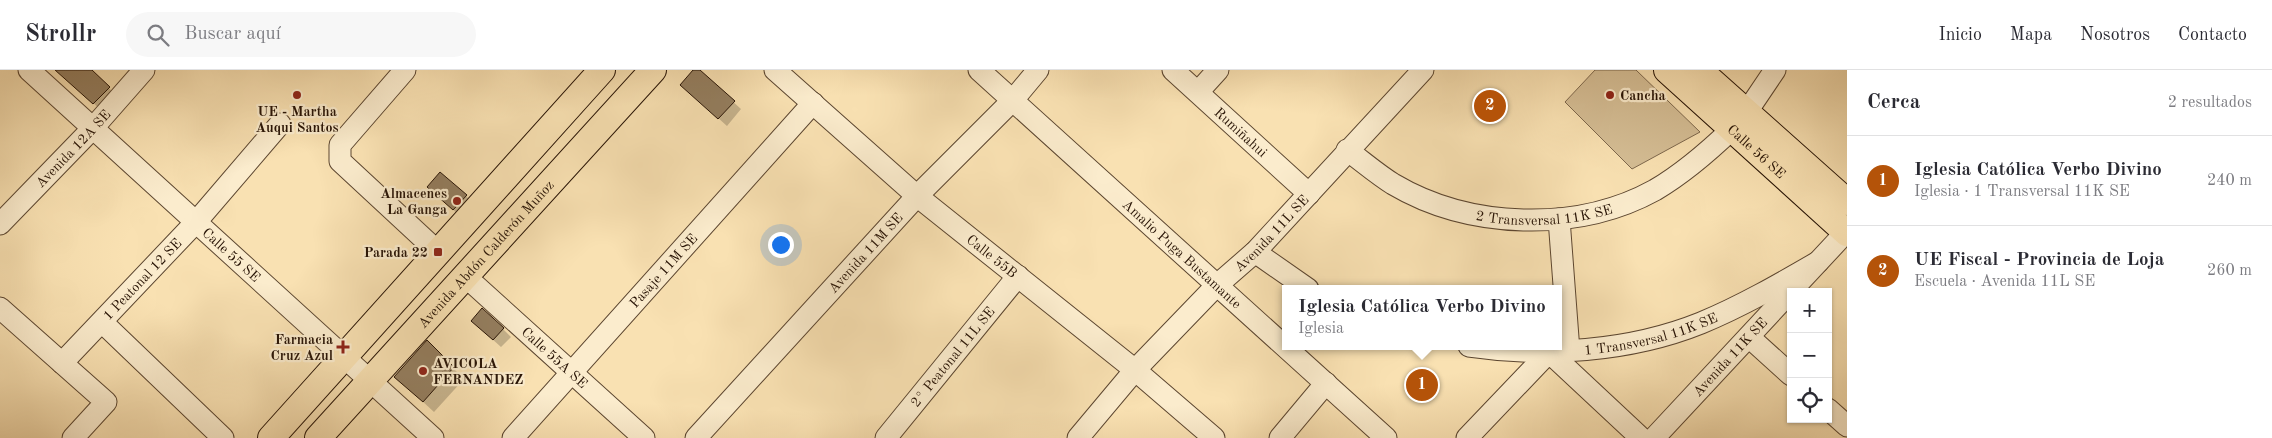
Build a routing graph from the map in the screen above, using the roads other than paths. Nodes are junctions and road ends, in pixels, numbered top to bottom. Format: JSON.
{"nodes":[{"id":1,"x":29,"y":70,"type":"edge"},
{"id":2,"x":144,"y":70,"type":"edge"},
{"id":3,"x":405,"y":70,"type":"edge"},
{"id":4,"x":602,"y":70,"type":"edge"},
{"id":5,"x":652,"y":70,"type":"edge"},
{"id":6,"x":775,"y":70,"type":"edge"},
{"id":7,"x":979,"y":70,"type":"edge"},
{"id":8,"x":1038,"y":70,"type":"edge"},
{"id":9,"x":1173,"y":70,"type":"edge"},
{"id":10,"x":1218,"y":70,"type":"edge"},
{"id":11,"x":1423,"y":70,"type":"edge"},
{"id":12,"x":1666,"y":70,"type":"edge"},
{"id":13,"x":1699,"y":70,"type":"edge"},
{"id":14,"x":1775,"y":70,"type":"edge"},
{"id":15,"x":1198,"y":92,"type":"junction"},
{"id":16,"x":1013,"y":100,"type":"junction"},
{"id":17,"x":813,"y":103,"type":"junction"},
{"id":18,"x":1739,"y":121,"type":"junction"},
{"id":19,"x":280,"y":124,"type":"dead end"},
{"id":20,"x":93,"y":128,"type":"junction"},
{"id":21,"x":1347,"y":150,"type":"junction"},
{"id":22,"x":1309,"y":194,"type":"junction"},
{"id":23,"x":917,"y":196,"type":"junction"},
{"id":24,"x":1847,"y":202,"type":"edge"},
{"id":25,"x":1559,"y":219,"type":"junction"},
{"id":26,"x":196,"y":222,"type":"junction"},
{"id":27,"x":0,"y":224,"type":"edge"},
{"id":28,"x":1846,"y":233,"type":"edge"},
{"id":29,"x":438,"y":252,"type":"junction"},
{"id":30,"x":1254,"y":252,"type":"junction"},
{"id":31,"x":1818,"y":262,"type":"junction"},
{"id":32,"x":465,"y":276,"type":"junction"},
{"id":33,"x":1018,"y":276,"type":"junction"},
{"id":34,"x":1302,"y":285,"type":"edge"},
{"id":35,"x":1559,"y":285,"type":"edge"},
{"id":36,"x":1216,"y":286,"type":"junction"},
{"id":37,"x":0,"y":308,"type":"edge"},
{"id":38,"x":102,"y":322,"type":"junction"},
{"id":39,"x":1749,"y":337,"type":"junction"},
{"id":40,"x":1282,"y":344,"type":"edge"},
{"id":41,"x":1289,"y":350,"type":"edge"},
{"id":42,"x":1541,"y":350,"type":"edge"},
{"id":43,"x":1559,"y":351,"type":"junction"},
{"id":44,"x":344,"y":357,"type":"junction"},
{"id":45,"x":62,"y":363,"type":"junction"},
{"id":46,"x":1135,"y":370,"type":"junction"},
{"id":47,"x":1787,"y":371,"type":"edge"},
{"id":48,"x":572,"y":372,"type":"junction"},
{"id":49,"x":370,"y":381,"type":"junction"},
{"id":50,"x":1326,"y":383,"type":"junction"},
{"id":51,"x":1832,"y":413,"type":"edge"},
{"id":52,"x":1847,"y":426,"type":"edge"},
{"id":53,"x":73,"y":438,"type":"edge"},
{"id":54,"x":223,"y":438,"type":"edge"},
{"id":55,"x":271,"y":438,"type":"edge"},
{"id":56,"x":318,"y":438,"type":"edge"},
{"id":57,"x":433,"y":438,"type":"edge"},
{"id":58,"x":513,"y":438,"type":"edge"},
{"id":59,"x":644,"y":438,"type":"edge"},
{"id":60,"x":696,"y":438,"type":"edge"},
{"id":61,"x":886,"y":438,"type":"edge"},
{"id":62,"x":1078,"y":438,"type":"edge"},
{"id":63,"x":1214,"y":438,"type":"edge"},
{"id":64,"x":1280,"y":438,"type":"edge"},
{"id":65,"x":1386,"y":438,"type":"edge"},
{"id":66,"x":1467,"y":438,"type":"edge"},
{"id":67,"x":1641,"y":438,"type":"edge"},
{"id":68,"x":1654,"y":438,"type":"edge"}],
"edges":[{"from":1,"to":20,"type":"street","name":"Calle 55 SE"},
{"from":2,"to":20,"type":"street","name":"Avenida 12A SE"},
{"from":3,"to":29,"type":"street"},
{"from":4,"to":29,"type":"main road"},
{"from":5,"to":32,"type":"main road","name":"Avenida Abdón Calderón Muñoz"},
{"from":6,"to":17,"type":"street","name":"Calle 55B"},
{"from":7,"to":16,"type":"street","name":"Amalio Puga Bustamante"},
{"from":8,"to":16,"type":"street","name":"Avenida 11M SE"},
{"from":9,"to":15,"type":"street","name":"Rumiñahui"},
{"from":10,"to":15,"type":"street"},
{"from":11,"to":21,"type":"street","name":"Avenida 11L SE"},
{"from":12,"to":18,"type":"main road","name":"Calle 56 SE"},
{"from":13,"to":18,"type":"main road","name":"Calle 56 SE"},
{"from":14,"to":18,"type":"street","name":"2 Transversal 11K SE"},
{"from":15,"to":22,"type":"street","name":"Rumiñahui"},
{"from":16,"to":23,"type":"street","name":"Avenida 11M SE"},
{"from":16,"to":36,"type":"street","name":"Amalio Puga Bustamante"},
{"from":17,"to":23,"type":"street","name":"Calle 55B"},
{"from":17,"to":48,"type":"street","name":"Pasaje 11M SE"},
{"from":18,"to":24,"type":"main road","name":"Calle 56 SE"},
{"from":18,"to":25,"type":"street","name":"2 Transversal 11K SE"},
{"from":18,"to":28,"type":"main road","name":"Calle 56 SE"},
{"from":19,"to":26,"type":"street","name":"1 Peatonal 12 SE"},
{"from":20,"to":26,"type":"street","name":"Calle 55 SE"},
{"from":20,"to":27,"type":"street","name":"Avenida 12A SE"},
{"from":21,"to":22,"type":"street","name":"Avenida 11L SE"},
{"from":21,"to":25,"type":"street","name":"2 Transversal 11K SE"},
{"from":22,"to":30,"type":"street","name":"Avenida 11L SE"},
{"from":23,"to":33,"type":"street","name":"Calle 55B"},
{"from":23,"to":60,"type":"street","name":"Avenida 11M SE"},
{"from":25,"to":35,"type":"street"},
{"from":26,"to":38,"type":"street","name":"1 Peatonal 12 SE"},
{"from":26,"to":44,"type":"street","name":"Calle 55 SE"},
{"from":28,"to":31,"type":"street","name":"Avenida 11K SE"},
{"from":29,"to":44,"type":"main road"},
{"from":30,"to":34,"type":"street"},
{"from":30,"to":36,"type":"street","name":"Avenida 11L SE"},
{"from":31,"to":39,"type":"street","name":"Avenida 11K SE"},
{"from":31,"to":43,"type":"street","name":"1 Transversal 11K SE"},
{"from":32,"to":48,"type":"street","name":"Calle 55A SE"},
{"from":32,"to":49,"type":"main road","name":"Avenida Abdón Calderón Muñoz"},
{"from":33,"to":46,"type":"street","name":"Calle 55B"},
{"from":33,"to":61,"type":"street","name":"2° Peatonal 11L SE"},
{"from":36,"to":40,"type":"street","name":"Amalio Puga Bustamante"},
{"from":36,"to":46,"type":"street","name":"Avenida 11L SE"},
{"from":37,"to":45,"type":"street"},
{"from":38,"to":45,"type":"street","name":"1 Peatonal 12 SE"},
{"from":38,"to":54,"type":"street"},
{"from":39,"to":47,"type":"street"},
{"from":39,"to":68,"type":"street","name":"Avenida 11K SE"},
{"from":41,"to":50,"type":"street","name":"Amalio Puga Bustamante"},
{"from":42,"to":43,"type":"street","name":"1 Transversal 11K SE"},
{"from":43,"to":66,"type":"street"},
{"from":43,"to":67,"type":"street"},
{"from":44,"to":49,"type":"street","name":"Calle 55 SE"},
{"from":44,"to":55,"type":"main road"},
{"from":45,"to":53,"type":"street"},
{"from":46,"to":62,"type":"street","name":"Avenida 11L SE"},
{"from":46,"to":63,"type":"street","name":"Calle 55B"},
{"from":48,"to":58,"type":"street","name":"Pasaje 11M SE"},
{"from":48,"to":59,"type":"street","name":"Calle 55A SE"},
{"from":49,"to":56,"type":"main road","name":"Avenida Abdón Calderón Muñoz"},
{"from":49,"to":57,"type":"street","name":"Calle 55 SE"},
{"from":50,"to":64,"type":"street"},
{"from":50,"to":65,"type":"street","name":"Amalio Puga Bustamante"},
{"from":51,"to":52,"type":"street"}]}
